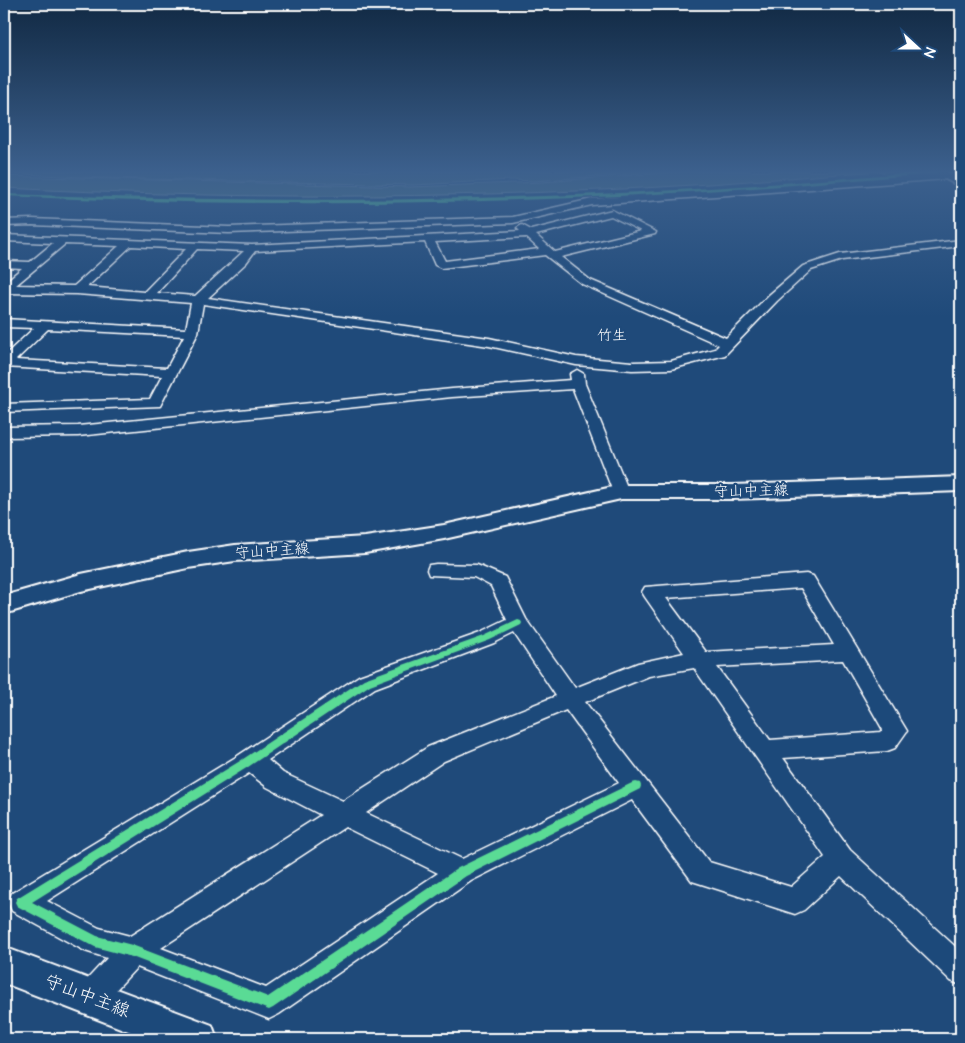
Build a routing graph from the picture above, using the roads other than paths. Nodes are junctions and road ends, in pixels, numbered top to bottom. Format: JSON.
{"nodes":[{"id":1,"x":513,"y":220,"type":"joint"},
{"id":2,"x":586,"y":220,"type":"edge"},
{"id":3,"x":626,"y":220,"type":"edge"},
{"id":4,"x":4,"y":223,"type":"edge"},
{"id":5,"x":174,"y":228,"type":"junction"},
{"id":6,"x":529,"y":234,"type":"junction"},
{"id":7,"x":4,"y":238,"type":"edge"},
{"id":8,"x":63,"y":240,"type":"junction"},
{"id":9,"x":429,"y":240,"type":"junction"},
{"id":10,"x":128,"y":243,"type":"junction"},
{"id":11,"x":961,"y":243,"type":"edge"},
{"id":12,"x":161,"y":244,"type":"junction"},
{"id":13,"x":194,"y":246,"type":"junction"},
{"id":14,"x":252,"y":248,"type":"junction"},
{"id":15,"x":550,"y":254,"type":"junction"},
{"id":16,"x":4,"y":264,"type":"edge"},
{"id":17,"x":33,"y":265,"type":"junction"},
{"id":18,"x":5,"y":288,"type":"edge"},
{"id":19,"x":76,"y":290,"type":"junction"},
{"id":20,"x":148,"y":295,"type":"junction"},
{"id":21,"x":198,"y":300,"type":"junction"},
{"id":22,"x":4,"y":323,"type":"edge"},
{"id":23,"x":45,"y":325,"type":"junction"},
{"id":24,"x":192,"y":333,"type":"junction"},
{"id":25,"x":728,"y":344,"type":"junction"},
{"id":26,"x":576,"y":361,"type":"junction"},
{"id":27,"x":4,"y":363,"type":"edge"},
{"id":28,"x":172,"y":372,"type":"junction"},
{"id":29,"x":578,"y":384,"type":"junction"},
{"id":30,"x":4,"y":408,"type":"edge"},
{"id":31,"x":4,"y":432,"type":"edge"},
{"id":32,"x":961,"y":484,"type":"edge"},
{"id":33,"x":620,"y":492,"type":"junction"},
{"id":34,"x":542,"y":509,"type":"junction"},
{"id":35,"x":436,"y":570,"type":"dead end"},
{"id":36,"x":4,"y":589,"type":"edge"},
{"id":37,"x":4,"y":605,"type":"edge"},
{"id":38,"x":518,"y":624,"type":"junction"},
{"id":39,"x":848,"y":652,"type":"junction"},
{"id":40,"x":700,"y":660,"type":"junction"},
{"id":41,"x":571,"y":700,"type":"junction"},
{"id":42,"x":764,"y":750,"type":"junction"},
{"id":43,"x":250,"y":760,"type":"junction"},
{"id":44,"x":636,"y":786,"type":"junction"},
{"id":45,"x":343,"y":814,"type":"junction"},
{"id":46,"x":840,"y":859,"type":"junction"},
{"id":47,"x":462,"y":872,"type":"junction"},
{"id":48,"x":132,"y":951,"type":"junction"},
{"id":49,"x":4,"y":965,"type":"edge"},
{"id":50,"x":961,"y":971,"type":"edge"},
{"id":51,"x":90,"y":997,"type":"junction"},
{"id":52,"x":198,"y":1039,"type":"edge"}],
"edges":[{"from":1,"to":5,"type":"street"},
{"from":1,"to":6,"type":"street"},
{"from":2,"to":6,"type":"street"},
{"from":3,"to":15,"type":"street"},
{"from":4,"to":5,"type":"street"},
{"from":5,"to":12,"type":"street"},
{"from":6,"to":9,"type":"street"},
{"from":6,"to":15,"type":"street"},
{"from":7,"to":8,"type":"street"},
{"from":8,"to":10,"type":"street"},
{"from":8,"to":17,"type":"street"},
{"from":9,"to":14,"type":"street"},
{"from":9,"to":15,"type":"street"},
{"from":10,"to":12,"type":"street"},
{"from":10,"to":19,"type":"street"},
{"from":11,"to":25,"type":"street"},
{"from":12,"to":13,"type":"street"},
{"from":13,"to":14,"type":"street"},
{"from":13,"to":20,"type":"street"},
{"from":14,"to":21,"type":"street"},
{"from":15,"to":25,"type":"street"},
{"from":16,"to":17,"type":"street"},
{"from":17,"to":18,"type":"street"},
{"from":18,"to":19,"type":"street"},
{"from":19,"to":20,"type":"street"},
{"from":20,"to":21,"type":"street"},
{"from":21,"to":24,"type":"street"},
{"from":21,"to":26,"type":"street"},
{"from":22,"to":23,"type":"street"},
{"from":23,"to":24,"type":"street"},
{"from":23,"to":27,"type":"street"},
{"from":24,"to":28,"type":"street"},
{"from":25,"to":26,"type":"street"},
{"from":26,"to":29,"type":"street"},
{"from":27,"to":28,"type":"street"},
{"from":28,"to":30,"type":"street"},
{"from":29,"to":31,"type":"street"},
{"from":29,"to":33,"type":"street"},
{"from":32,"to":33,"type":"main road","name":"守山中主線"},
{"from":33,"to":34,"type":"main road","name":"守山中主線"},
{"from":34,"to":36,"type":"main road","name":"守山中主線"},
{"from":34,"to":37,"type":"main road","name":"守山中主線"},
{"from":35,"to":38,"type":"street"},
{"from":38,"to":41,"type":"street"},
{"from":38,"to":43,"type":"street"},
{"from":39,"to":40,"type":"street"},
{"from":39,"to":40,"type":"street"},
{"from":39,"to":42,"type":"street"},
{"from":40,"to":41,"type":"street"},
{"from":40,"to":42,"type":"street"},
{"from":41,"to":44,"type":"street"},
{"from":41,"to":45,"type":"street"},
{"from":42,"to":46,"type":"street"},
{"from":43,"to":45,"type":"street"},
{"from":43,"to":48,"type":"street"},
{"from":44,"to":46,"type":"street"},
{"from":44,"to":47,"type":"street"},
{"from":45,"to":47,"type":"street"},
{"from":45,"to":48,"type":"street"},
{"from":46,"to":50,"type":"street"},
{"from":47,"to":48,"type":"street"},
{"from":48,"to":51,"type":"street"},
{"from":49,"to":51,"type":"main road","name":"守山中主線"},
{"from":51,"to":52,"type":"main road","name":"守山中主線"}]}
